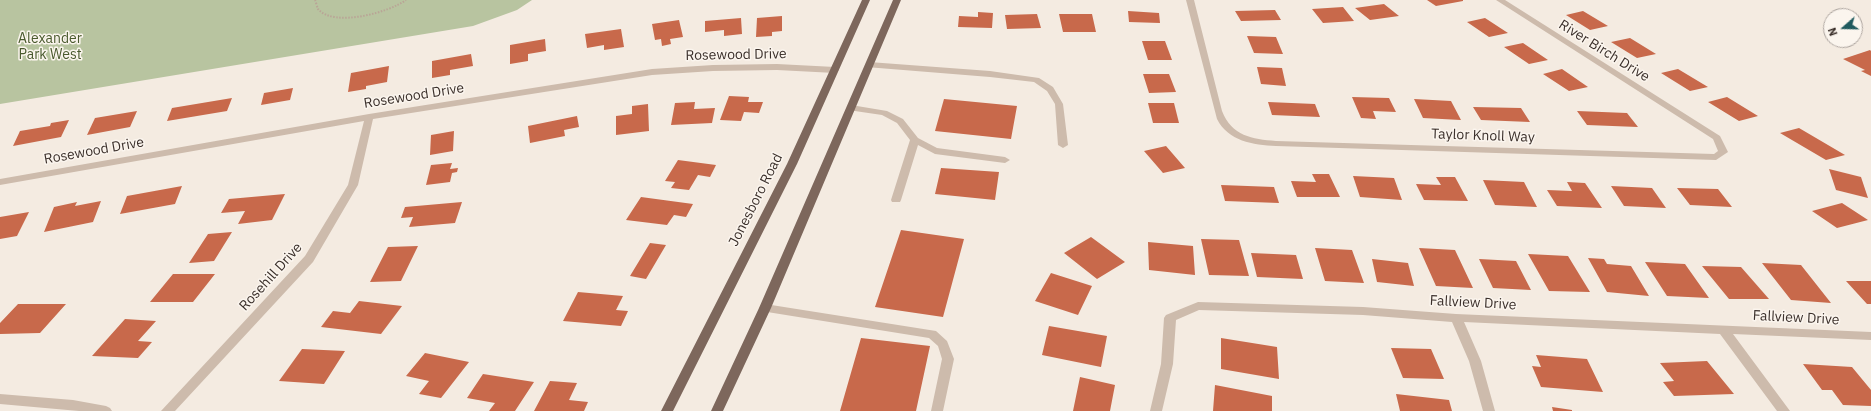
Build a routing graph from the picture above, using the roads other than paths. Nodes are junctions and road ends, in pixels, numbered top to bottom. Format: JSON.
{"nodes":[{"id":1,"x":866,"y":0,"type":"edge"},
{"id":2,"x":897,"y":0,"type":"edge"},
{"id":3,"x":1190,"y":0,"type":"edge"},
{"id":4,"x":1500,"y":0,"type":"edge"},
{"id":5,"x":870,"y":65,"type":"junction"},
{"id":6,"x":835,"y":70,"type":"junction"},
{"id":7,"x":851,"y":108,"type":"junction"},
{"id":8,"x":369,"y":118,"type":"junction"},
{"id":9,"x":1695,"y":123,"type":"joint"},
{"id":10,"x":915,"y":140,"type":"junction"},
{"id":11,"x":1063,"y":145,"type":"dead end"},
{"id":12,"x":1005,"y":160,"type":"dead end"},
{"id":13,"x":0,"y":182,"type":"edge"},
{"id":14,"x":896,"y":200,"type":"dead end"},
{"id":15,"x":765,"y":308,"type":"junction"},
{"id":16,"x":1456,"y":318,"type":"junction"},
{"id":17,"x":1724,"y":329,"type":"junction"},
{"id":18,"x":1871,"y":336,"type":"edge"},
{"id":19,"x":0,"y":399,"type":"edge"},
{"id":20,"x":106,"y":411,"type":"edge"},
{"id":21,"x":167,"y":411,"type":"edge"},
{"id":22,"x":667,"y":411,"type":"edge"},
{"id":23,"x":717,"y":411,"type":"edge"},
{"id":24,"x":937,"y":411,"type":"edge"},
{"id":25,"x":1156,"y":411,"type":"edge"},
{"id":26,"x":1489,"y":411,"type":"edge"},
{"id":27,"x":1784,"y":411,"type":"edge"}],
"edges":[{"from":1,"to":6,"type":"main road","name":"Jonesboro Road"},
{"from":2,"to":5,"type":"main road"},
{"from":3,"to":9,"type":"street","name":"Taylor Knoll Way"},
{"from":4,"to":9,"type":"street","name":"River Birch Drive"},
{"from":5,"to":7,"type":"main road"},
{"from":5,"to":11,"type":"street"},
{"from":6,"to":8,"type":"street","name":"Rosewood Drive"},
{"from":6,"to":22,"type":"main road","name":"Jonesboro Road"},
{"from":7,"to":10,"type":"street"},
{"from":7,"to":15,"type":"main road"},
{"from":8,"to":13,"type":"street","name":"Rosewood Drive"},
{"from":8,"to":21,"type":"street","name":"Rosehill Drive"},
{"from":10,"to":12,"type":"street"},
{"from":10,"to":14,"type":"street"},
{"from":15,"to":23,"type":"main road"},
{"from":15,"to":24,"type":"street"},
{"from":16,"to":17,"type":"street","name":"Fallview Drive"},
{"from":16,"to":25,"type":"street","name":"Fallview Drive"},
{"from":16,"to":26,"type":"street"},
{"from":17,"to":18,"type":"street","name":"Fallview Drive"},
{"from":17,"to":27,"type":"street"},
{"from":19,"to":20,"type":"street"}]}
